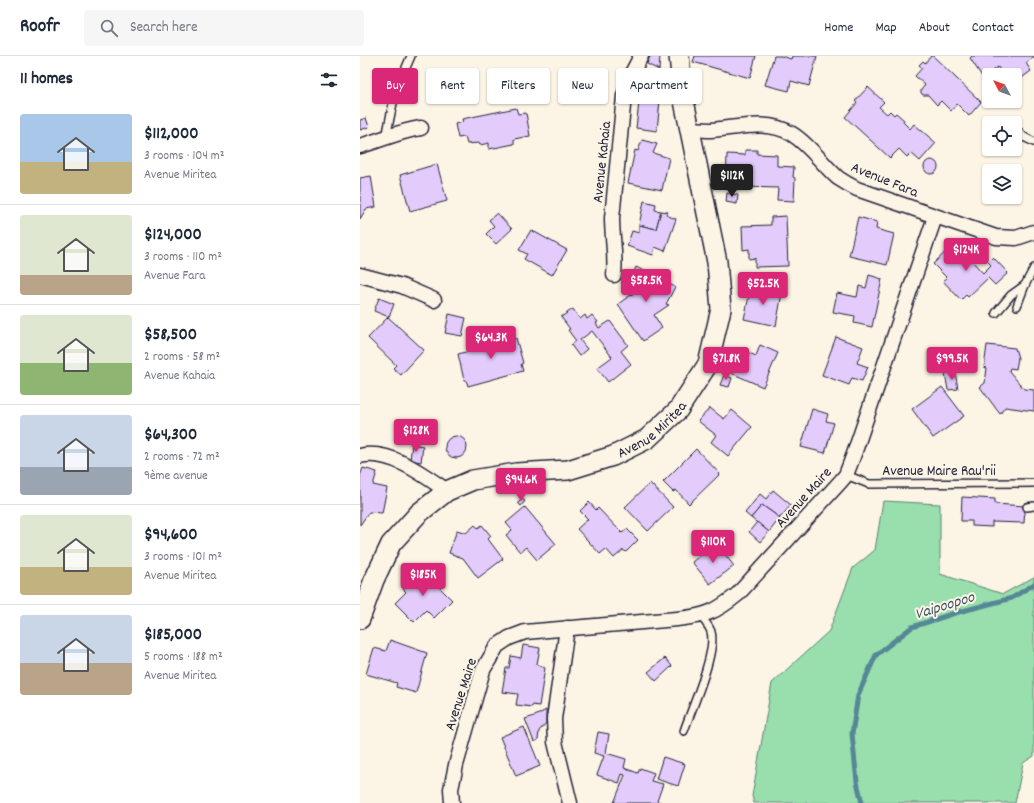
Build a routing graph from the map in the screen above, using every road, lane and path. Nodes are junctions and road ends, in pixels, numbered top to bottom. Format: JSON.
{"nodes":[{"id":1,"x":412,"y":56,"type":"edge"},
{"id":2,"x":641,"y":56,"type":"edge"},
{"id":3,"x":679,"y":56,"type":"edge"},
{"id":4,"x":421,"y":128,"type":"dead end"},
{"id":5,"x":690,"y":129,"type":"junction"},
{"id":6,"x":1024,"y":137,"type":"edge"},
{"id":7,"x":386,"y":138,"type":"junction"},
{"id":8,"x":1034,"y":142,"type":"edge"},
{"id":9,"x":360,"y":146,"type":"edge"},
{"id":10,"x":935,"y":217,"type":"junction"},
{"id":11,"x":1034,"y":232,"type":"edge"},
{"id":12,"x":1034,"y":268,"type":"edge"},
{"id":13,"x":360,"y":275,"type":"edge"},
{"id":14,"x":614,"y":275,"type":"dead end"},
{"id":15,"x":1025,"y":285,"type":"junction"},
{"id":16,"x":434,"y":300,"type":"dead end"},
{"id":17,"x":1017,"y":306,"type":"dead end"},
{"id":18,"x":996,"y":313,"type":"dead end"},
{"id":19,"x":360,"y":456,"type":"edge"},
{"id":20,"x":846,"y":475,"type":"junction"},
{"id":21,"x":1034,"y":483,"type":"edge"},
{"id":22,"x":447,"y":491,"type":"junction"},
{"id":23,"x":701,"y":616,"type":"junction"},
{"id":24,"x":360,"y":619,"type":"edge"},
{"id":25,"x":567,"y":628,"type":"junction"},
{"id":26,"x":684,"y":731,"type":"dead end"},
{"id":27,"x":452,"y":803,"type":"edge"},
{"id":28,"x":570,"y":803,"type":"edge"}],
"edges":[{"from":1,"to":7,"type":"lane"},
{"from":2,"to":14,"type":"street","name":"Avenue Kahaia"},
{"from":3,"to":5,"type":"main road","name":"Avenue Miritea"},
{"from":4,"to":7,"type":"street"},
{"from":5,"to":10,"type":"street","name":"Avenue Fara"},
{"from":5,"to":22,"type":"main road","name":"Avenue Miritea"},
{"from":6,"to":8,"type":"lane"},
{"from":7,"to":9,"type":"street"},
{"from":10,"to":11,"type":"street","name":"Avenue Fara"},
{"from":10,"to":20,"type":"street","name":"Avenue Maire"},
{"from":12,"to":15,"type":"lane"},
{"from":13,"to":16,"type":"street"},
{"from":15,"to":17,"type":"lane"},
{"from":15,"to":18,"type":"lane"},
{"from":19,"to":22,"type":"street"},
{"from":20,"to":21,"type":"lane","name":"Avenue Maire Rau'rii"},
{"from":20,"to":23,"type":"street","name":"Avenue Maire"},
{"from":22,"to":24,"type":"main road","name":"Avenue Miritea"},
{"from":23,"to":25,"type":"street","name":"Avenue Maire"},
{"from":23,"to":26,"type":"lane"},
{"from":25,"to":27,"type":"street","name":"Avenue Maire"},
{"from":25,"to":28,"type":"street"}]}
